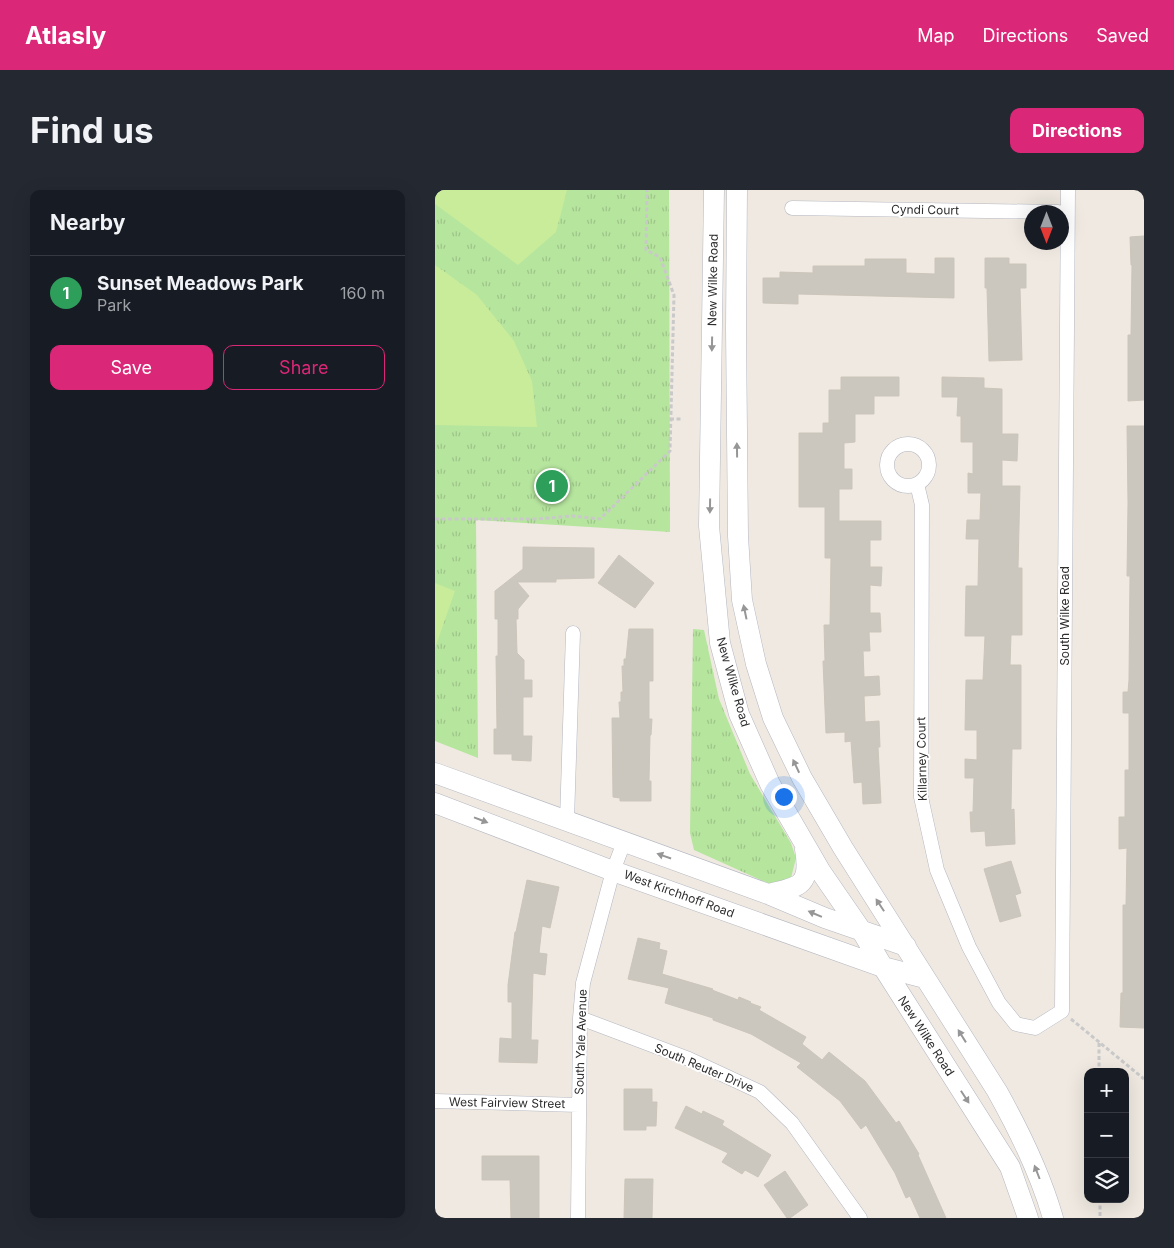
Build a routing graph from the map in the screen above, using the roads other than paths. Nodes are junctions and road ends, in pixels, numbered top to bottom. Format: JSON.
{"nodes":[{"id":1,"x":714,"y":190,"type":"edge"},
{"id":2,"x":737,"y":190,"type":"edge"},
{"id":3,"x":1068,"y":190,"type":"edge"},
{"id":4,"x":1064,"y":205,"type":"edge"},
{"id":5,"x":792,"y":208,"type":"dead end"},
{"id":6,"x":1024,"y":212,"type":"edge"},
{"id":7,"x":1062,"y":250,"type":"edge"},
{"id":8,"x":917,"y":484,"type":"dead end"},
{"id":9,"x":573,"y":633,"type":"dead end"},
{"id":10,"x":435,"y":773,"type":"edge"},
{"id":11,"x":435,"y":803,"type":"edge"},
{"id":12,"x":567,"y":820,"type":"junction"},
{"id":13,"x":624,"y":842,"type":"junction"},
{"id":14,"x":803,"y":842,"type":"junction"},
{"id":15,"x":613,"y":871,"type":"junction"},
{"id":16,"x":768,"y":894,"type":"junction"},
{"id":17,"x":861,"y":930,"type":"junction"},
{"id":18,"x":906,"y":946,"type":"junction"},
{"id":19,"x":883,"y":967,"type":"junction"},
{"id":20,"x":925,"y":978,"type":"junction"},
{"id":21,"x":580,"y":1018,"type":"junction"},
{"id":22,"x":1035,"y":1028,"type":"joint"},
{"id":23,"x":435,"y":1101,"type":"edge"},
{"id":24,"x":579,"y":1105,"type":"junction"},
{"id":25,"x":578,"y":1218,"type":"edge"},
{"id":26,"x":860,"y":1218,"type":"edge"},
{"id":27,"x":1029,"y":1218,"type":"edge"},
{"id":28,"x":1053,"y":1218,"type":"edge"}],
"edges":[{"from":1,"to":14,"type":"main road","name":"New Wilke Road","one_way":true},
{"from":18,"to":2,"type":"main road","name":"New Wilke Road","one_way":true},
{"from":3,"to":4,"type":"street","name":"South Wilke Road"},
{"from":5,"to":6,"type":"street","name":"Cyndi Court"},
{"from":7,"to":22,"type":"street","name":"South Wilke Road"},
{"from":8,"to":22,"type":"street","name":"Killarney Court"},
{"from":9,"to":12,"type":"street"},
{"from":10,"to":12,"type":"main road"},
{"from":11,"to":15,"type":"main road","name":"West Kirchhoff Road","one_way":true},
{"from":12,"to":13,"type":"main road"},
{"from":13,"to":15,"type":"street","name":"South Yale Avenue"},
{"from":16,"to":13,"type":"main road","one_way":true},
{"from":14,"to":16,"type":"main road"},
{"from":14,"to":17,"type":"main road","name":"New Wilke Road"},
{"from":15,"to":19,"type":"main road","name":"West Kirchhoff Road"},
{"from":15,"to":21,"type":"street","name":"South Yale Avenue"},
{"from":17,"to":16,"type":"main road","one_way":true},
{"from":17,"to":18,"type":"main road"},
{"from":17,"to":19,"type":"main road","name":"New Wilke Road"},
{"from":18,"to":20,"type":"main road","name":"New Wilke Road"},
{"from":19,"to":20,"type":"main road","name":"West Kirchhoff Road"},
{"from":19,"to":27,"type":"main road","name":"New Wilke Road","one_way":true},
{"from":28,"to":20,"type":"main road","name":"New Wilke Road","one_way":true},
{"from":21,"to":24,"type":"street","name":"South Yale Avenue"},
{"from":21,"to":26,"type":"street","name":"South Reuter Drive"},
{"from":23,"to":24,"type":"street","name":"West Fairview Street"},
{"from":24,"to":25,"type":"street","name":"South Yale Avenue"}]}
